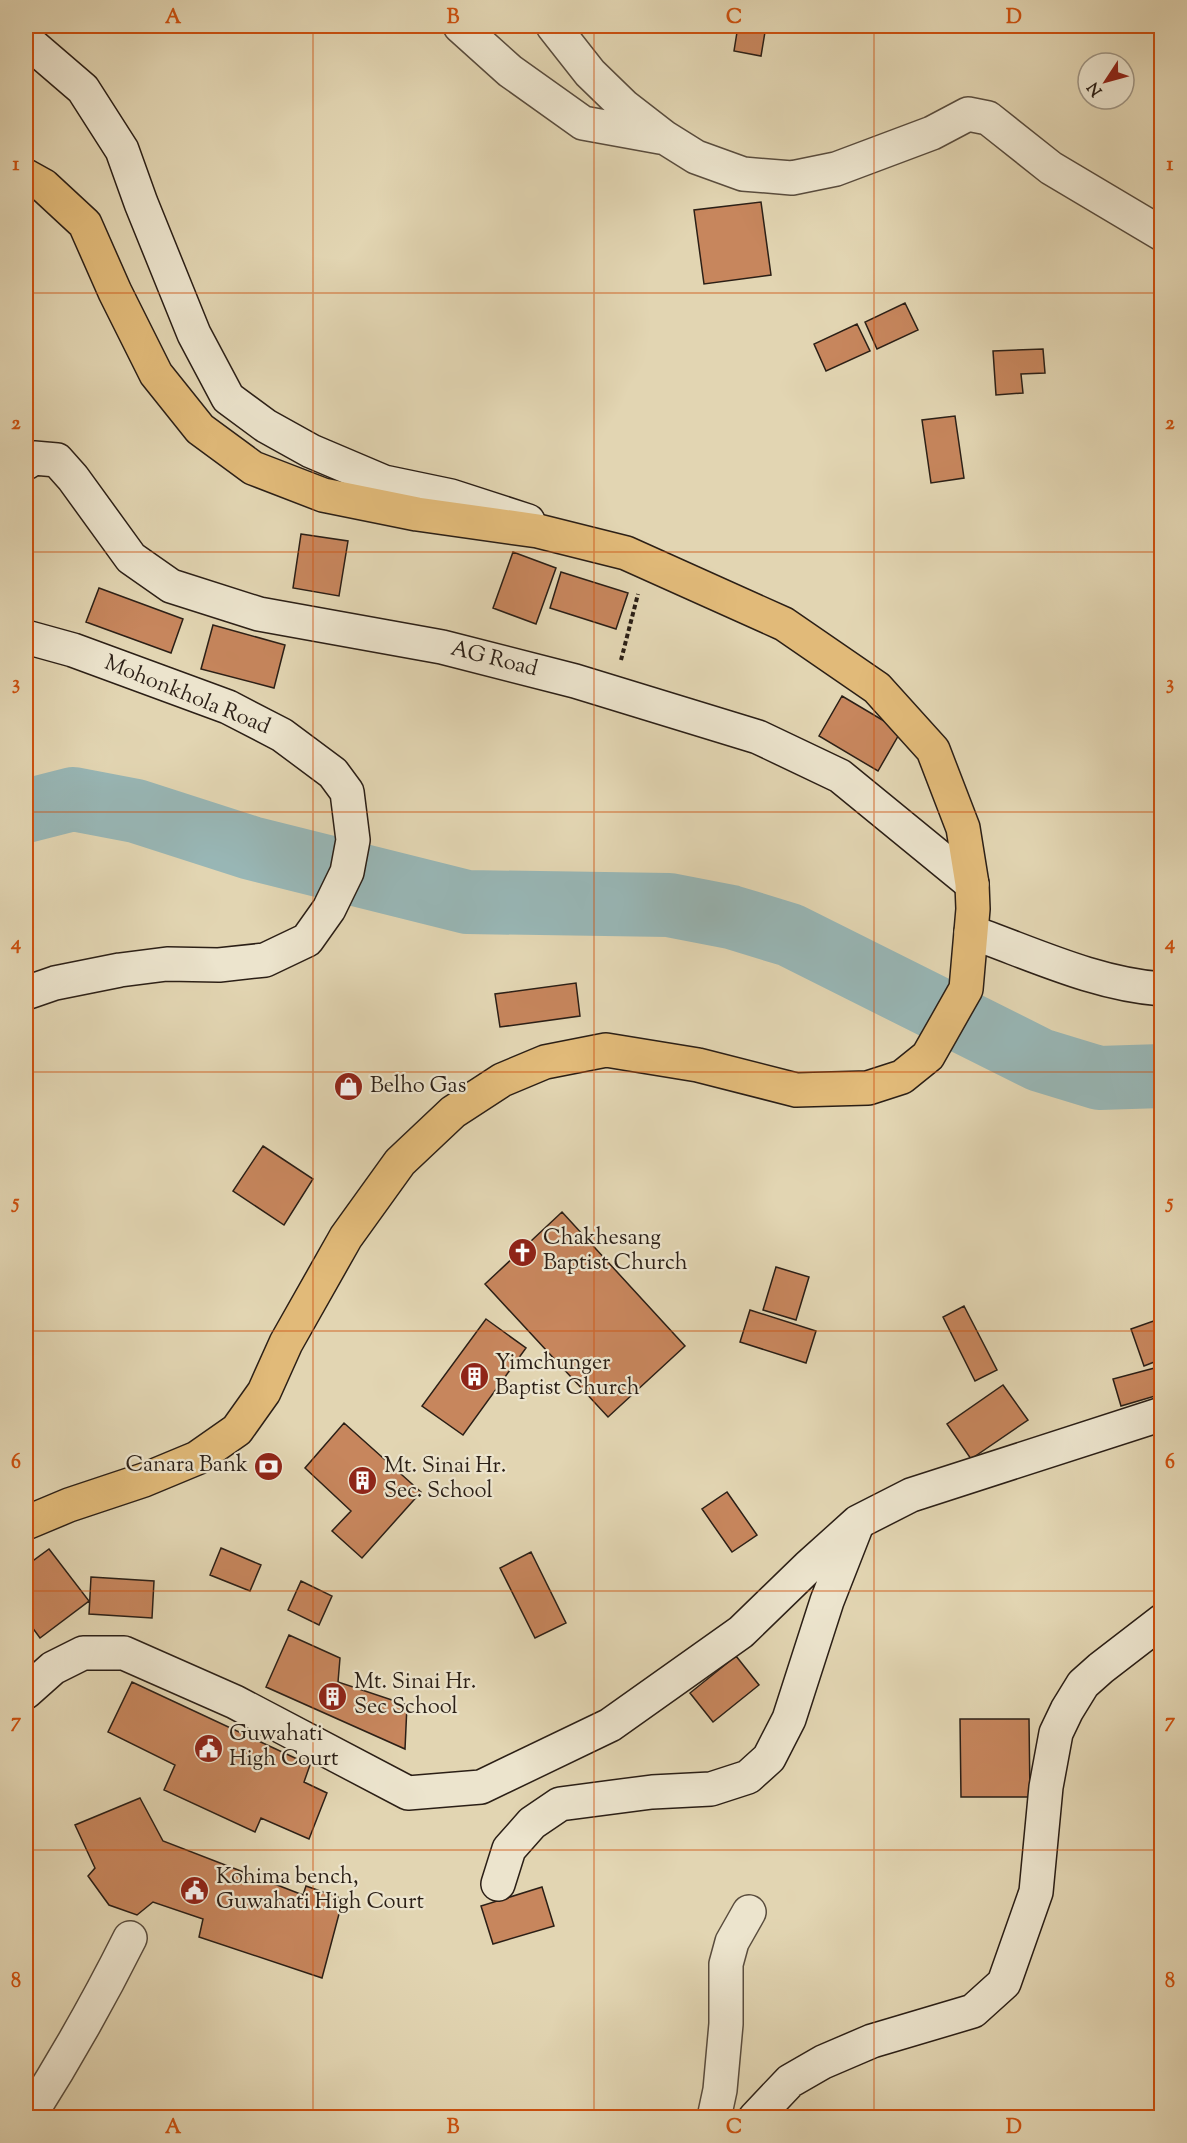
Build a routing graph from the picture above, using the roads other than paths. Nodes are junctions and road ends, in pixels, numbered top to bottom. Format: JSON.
{"nodes":[{"id":1,"x":460,"y":26,"type":"edge"},
{"id":2,"x":553,"y":26,"type":"edge"},
{"id":3,"x":26,"y":40,"type":"edge"},
{"id":4,"x":664,"y":137,"type":"junction"},
{"id":5,"x":26,"y":176,"type":"edge"},
{"id":6,"x":1161,"y":234,"type":"edge"},
{"id":7,"x":26,"y":463,"type":"edge"},
{"id":8,"x":636,"y":557,"type":"junction"},
{"id":9,"x":26,"y":637,"type":"edge"},
{"id":10,"x":972,"y":884,"type":"junction"},
{"id":11,"x":971,"y":932,"type":"junction"},
{"id":12,"x":1161,"y":989,"type":"edge"},
{"id":13,"x":26,"y":993,"type":"edge"},
{"id":14,"x":1161,"y":1414,"type":"edge"},
{"id":15,"x":858,"y":1522,"type":"junction"},
{"id":16,"x":26,"y":1524,"type":"edge"},
{"id":17,"x":1161,"y":1621,"type":"edge"},
{"id":18,"x":26,"y":1692,"type":"edge"},
{"id":19,"x":498,"y":1884,"type":"dead end"},
{"id":20,"x":748,"y":1912,"type":"dead end"},
{"id":21,"x":130,"y":1938,"type":"dead end"},
{"id":22,"x":28,"y":2118,"type":"edge"},
{"id":23,"x":714,"y":2118,"type":"edge"},
{"id":24,"x":755,"y":2118,"type":"edge"}],
"edges":[{"from":1,"to":4,"type":"street"},
{"from":2,"to":4,"type":"street"},
{"from":3,"to":8,"type":"street"},
{"from":4,"to":6,"type":"street"},
{"from":5,"to":8,"type":"highway"},
{"from":7,"to":10,"type":"street","name":"AG Road"},
{"from":8,"to":10,"type":"highway"},
{"from":9,"to":13,"type":"street","name":"Mohonkhola Road"},
{"from":10,"to":11,"type":"highway"},
{"from":11,"to":12,"type":"street"},
{"from":11,"to":16,"type":"highway"},
{"from":14,"to":15,"type":"street"},
{"from":15,"to":18,"type":"street"},
{"from":15,"to":19,"type":"street"},
{"from":17,"to":24,"type":"street"},
{"from":20,"to":23,"type":"street"},
{"from":21,"to":22,"type":"street"}]}
